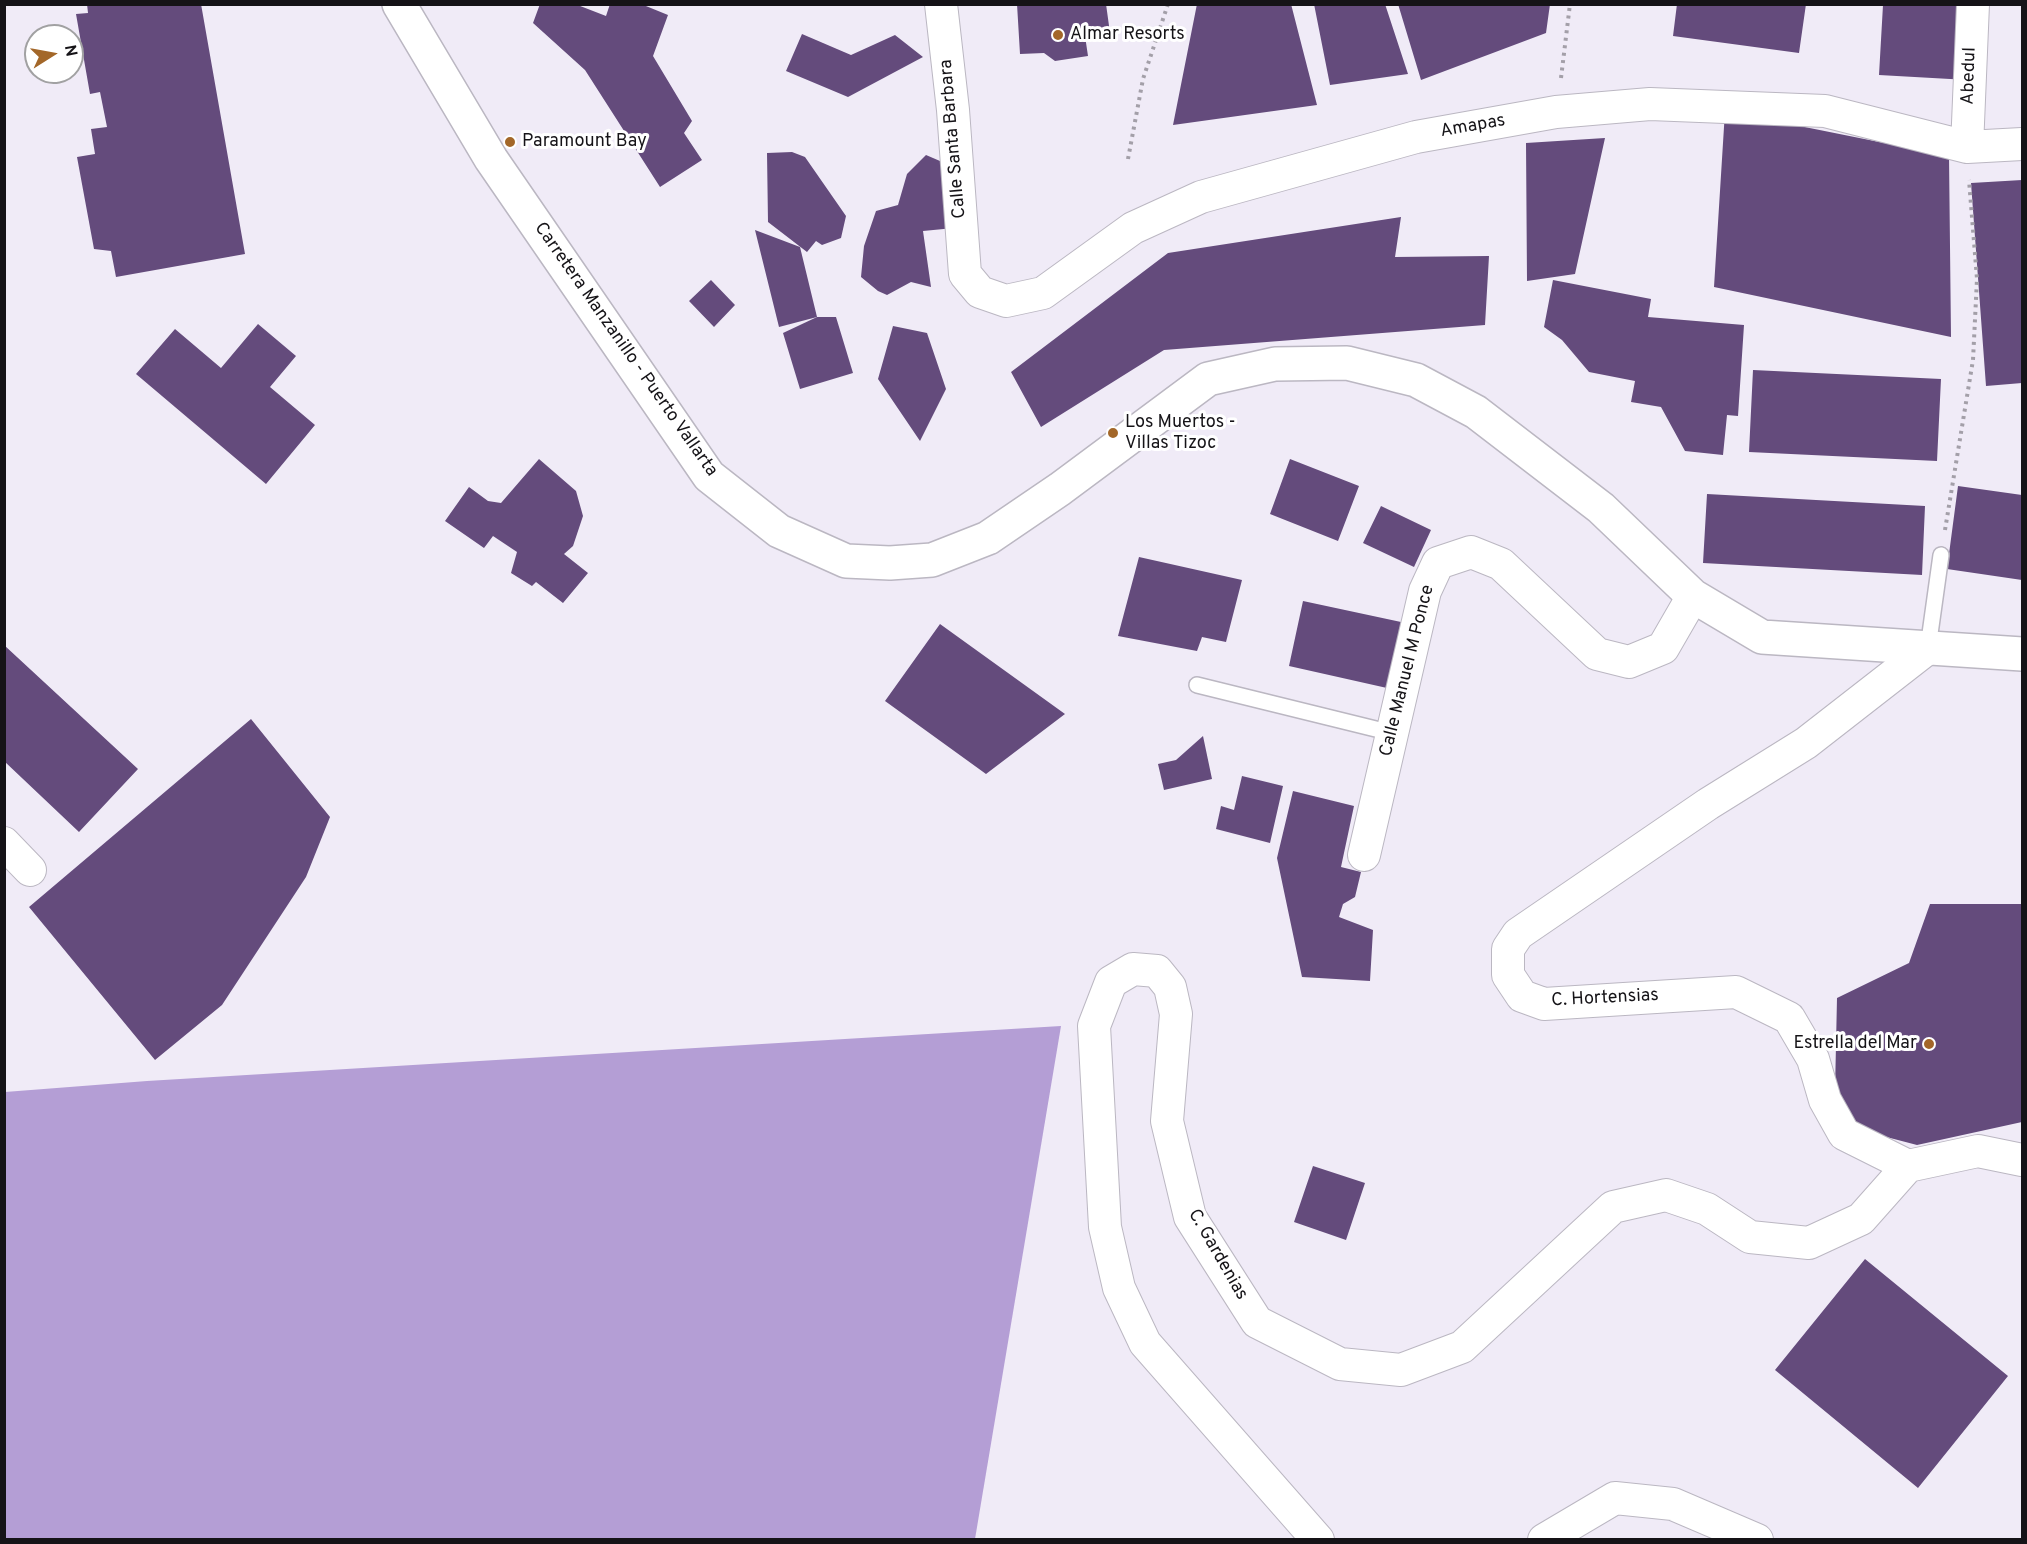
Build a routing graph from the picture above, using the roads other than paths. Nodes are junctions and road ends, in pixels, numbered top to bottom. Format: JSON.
{"nodes":[{"id":1,"x":399,"y":4,"type":"edge"},
{"id":2,"x":941,"y":4,"type":"edge"},
{"id":3,"x":1973,"y":4,"type":"edge"},
{"id":4,"x":2022,"y":144,"type":"edge"},
{"id":5,"x":1967,"y":147,"type":"junction"},
{"id":6,"x":965,"y":274,"type":"joint"},
{"id":7,"x":1941,"y":555,"type":"road end"},
{"id":8,"x":1693,"y":596,"type":"junction"},
{"id":9,"x":1928,"y":648,"type":"junction"},
{"id":10,"x":2022,"y":654,"type":"edge"},
{"id":11,"x":1197,"y":685,"type":"dead end"},
{"id":12,"x":1392,"y":733,"type":"junction"},
{"id":13,"x":4,"y":843,"type":"edge"},
{"id":14,"x":1364,"y":855,"type":"dead end"},
{"id":15,"x":30,"y":870,"type":"dead end"},
{"id":16,"x":2022,"y":1160,"type":"edge"},
{"id":17,"x":1908,"y":1166,"type":"junction"},
{"id":18,"x":1318,"y":1539,"type":"edge"},
{"id":19,"x":1544,"y":1539,"type":"edge"},
{"id":20,"x":1757,"y":1539,"type":"edge"}],
"edges":[{"from":1,"to":8,"type":"highway","name":"Carretera Manzanillo - Puerto Vallarta"},
{"from":2,"to":6,"type":"street","name":"Calle Santa Barbara"},
{"from":3,"to":5,"type":"street","name":"Abedul"},
{"from":4,"to":5,"type":"street","name":"Amapas"},
{"from":5,"to":6,"type":"street","name":"Amapas"},
{"from":7,"to":9,"type":"lane"},
{"from":8,"to":9,"type":"highway","name":"Carretera Manzanillo - Puerto Vallarta"},
{"from":8,"to":12,"type":"street","name":"Calle Manuel M Ponce"},
{"from":9,"to":10,"type":"highway","name":"Carretera Manzanillo - Puerto Vallarta"},
{"from":9,"to":17,"type":"street","name":"C. Hortensias"},
{"from":11,"to":12,"type":"lane"},
{"from":12,"to":14,"type":"street","name":"Calle Manuel M Ponce"},
{"from":13,"to":15,"type":"street"},
{"from":16,"to":17,"type":"street"},
{"from":17,"to":18,"type":"street","name":"C. Gardenias"},
{"from":19,"to":20,"type":"street"}]}
